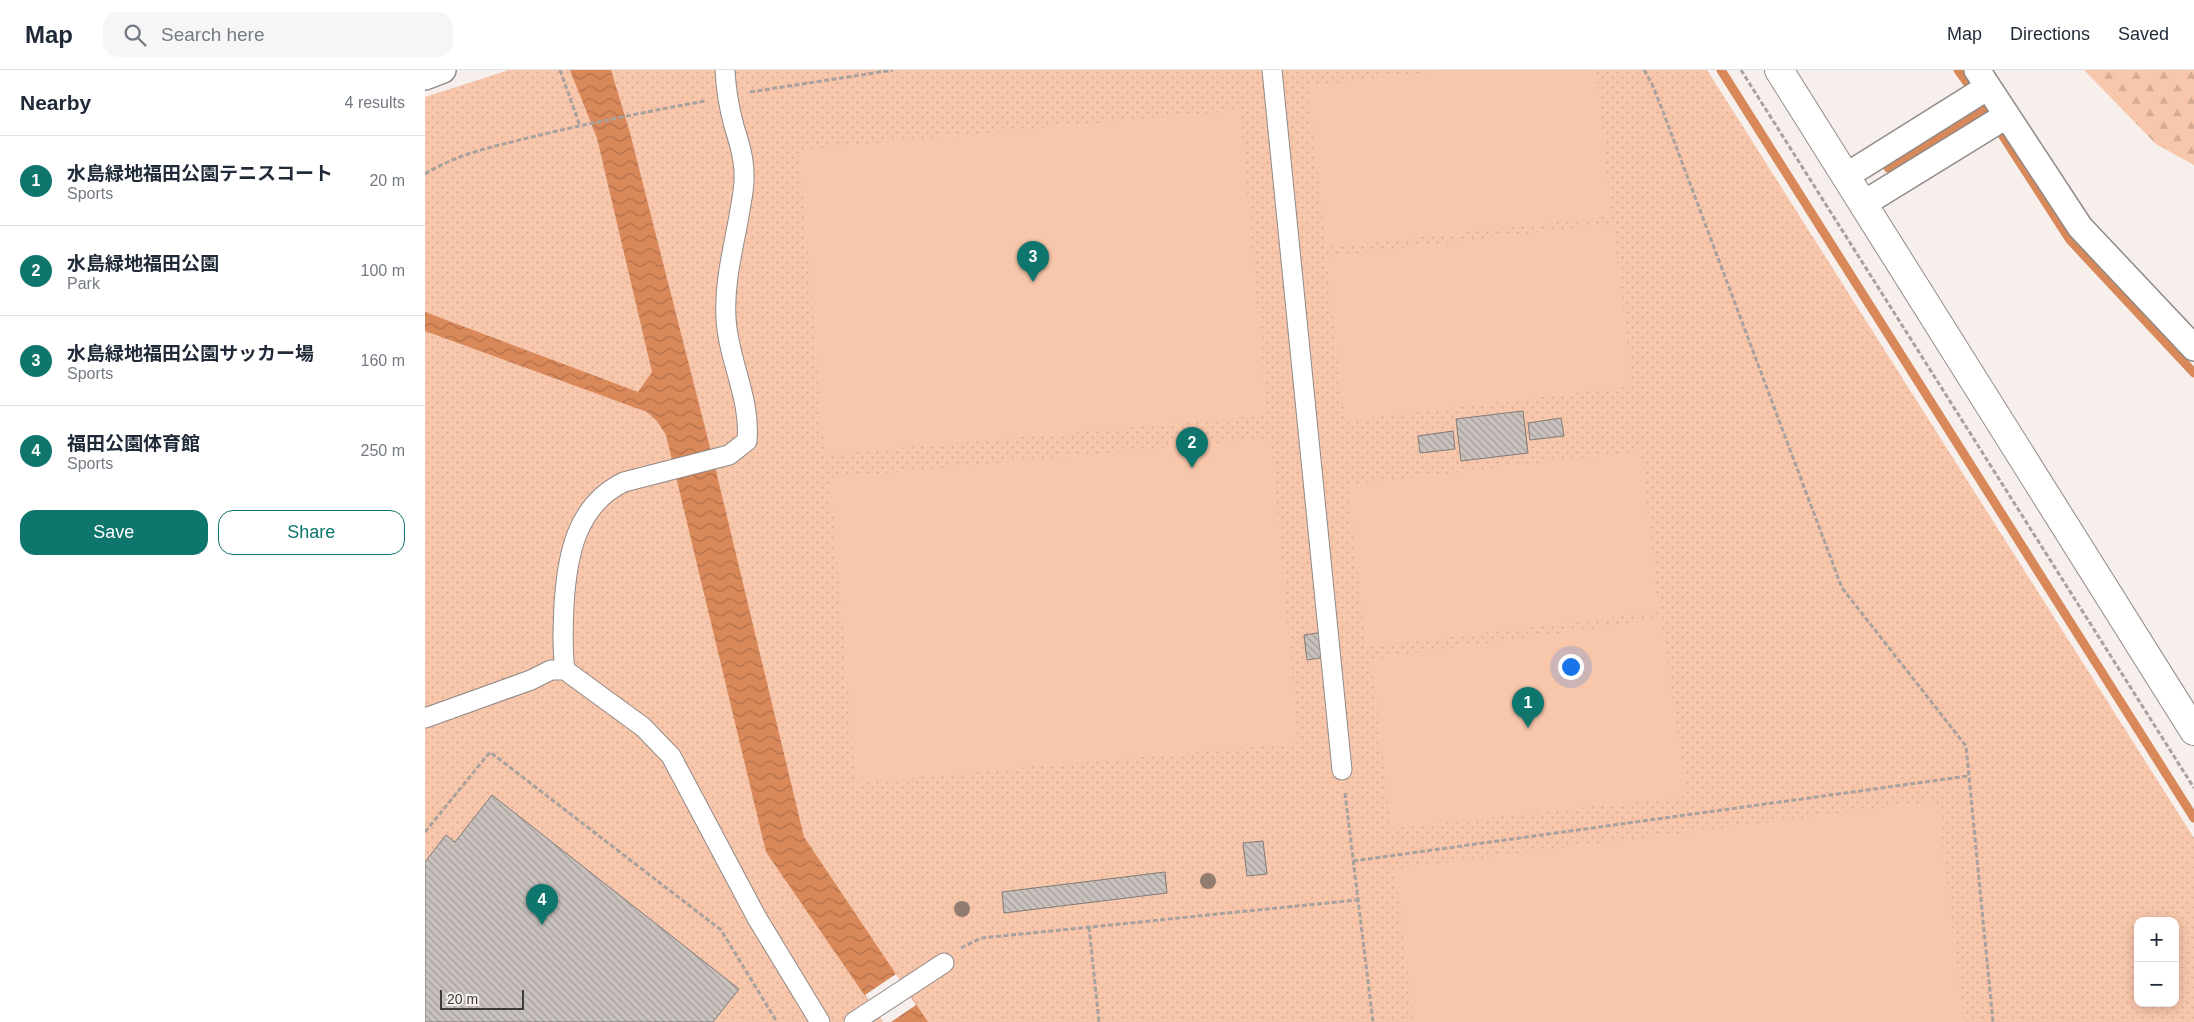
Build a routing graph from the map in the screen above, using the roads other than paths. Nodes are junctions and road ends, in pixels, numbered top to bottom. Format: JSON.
{"nodes":[{"id":1,"x":443,"y":70,"type":"edge"},
{"id":2,"x":725,"y":70,"type":"edge"},
{"id":3,"x":1272,"y":70,"type":"edge"},
{"id":4,"x":1779,"y":70,"type":"edge"},
{"id":5,"x":425,"y":76,"type":"edge"},
{"id":6,"x":1982,"y":78,"type":"edge"},
{"id":7,"x":2006,"y":116,"type":"junction"},
{"id":8,"x":1846,"y":176,"type":"junction"},
{"id":9,"x":1863,"y":204,"type":"junction"},
{"id":10,"x":2194,"y":348,"type":"edge"},
{"id":11,"x":565,"y":670,"type":"junction"},
{"id":12,"x":425,"y":718,"type":"edge"},
{"id":13,"x":2194,"y":731,"type":"edge"},
{"id":14,"x":1342,"y":770,"type":"road end"},
{"id":15,"x":944,"y":963,"type":"road end"},
{"id":16,"x":820,"y":1022,"type":"edge"},
{"id":17,"x":854,"y":1022,"type":"edge"}],
"edges":[{"from":1,"to":5,"type":"street"},
{"from":2,"to":11,"type":"street"},
{"from":3,"to":14,"type":"street"},
{"from":4,"to":8,"type":"street"},
{"from":6,"to":7,"type":"street"},
{"from":6,"to":8,"type":"street"},
{"from":7,"to":9,"type":"street"},
{"from":7,"to":10,"type":"street"},
{"from":8,"to":9,"type":"street"},
{"from":9,"to":13,"type":"street"},
{"from":11,"to":12,"type":"street"},
{"from":11,"to":16,"type":"street"},
{"from":15,"to":17,"type":"street"}]}
